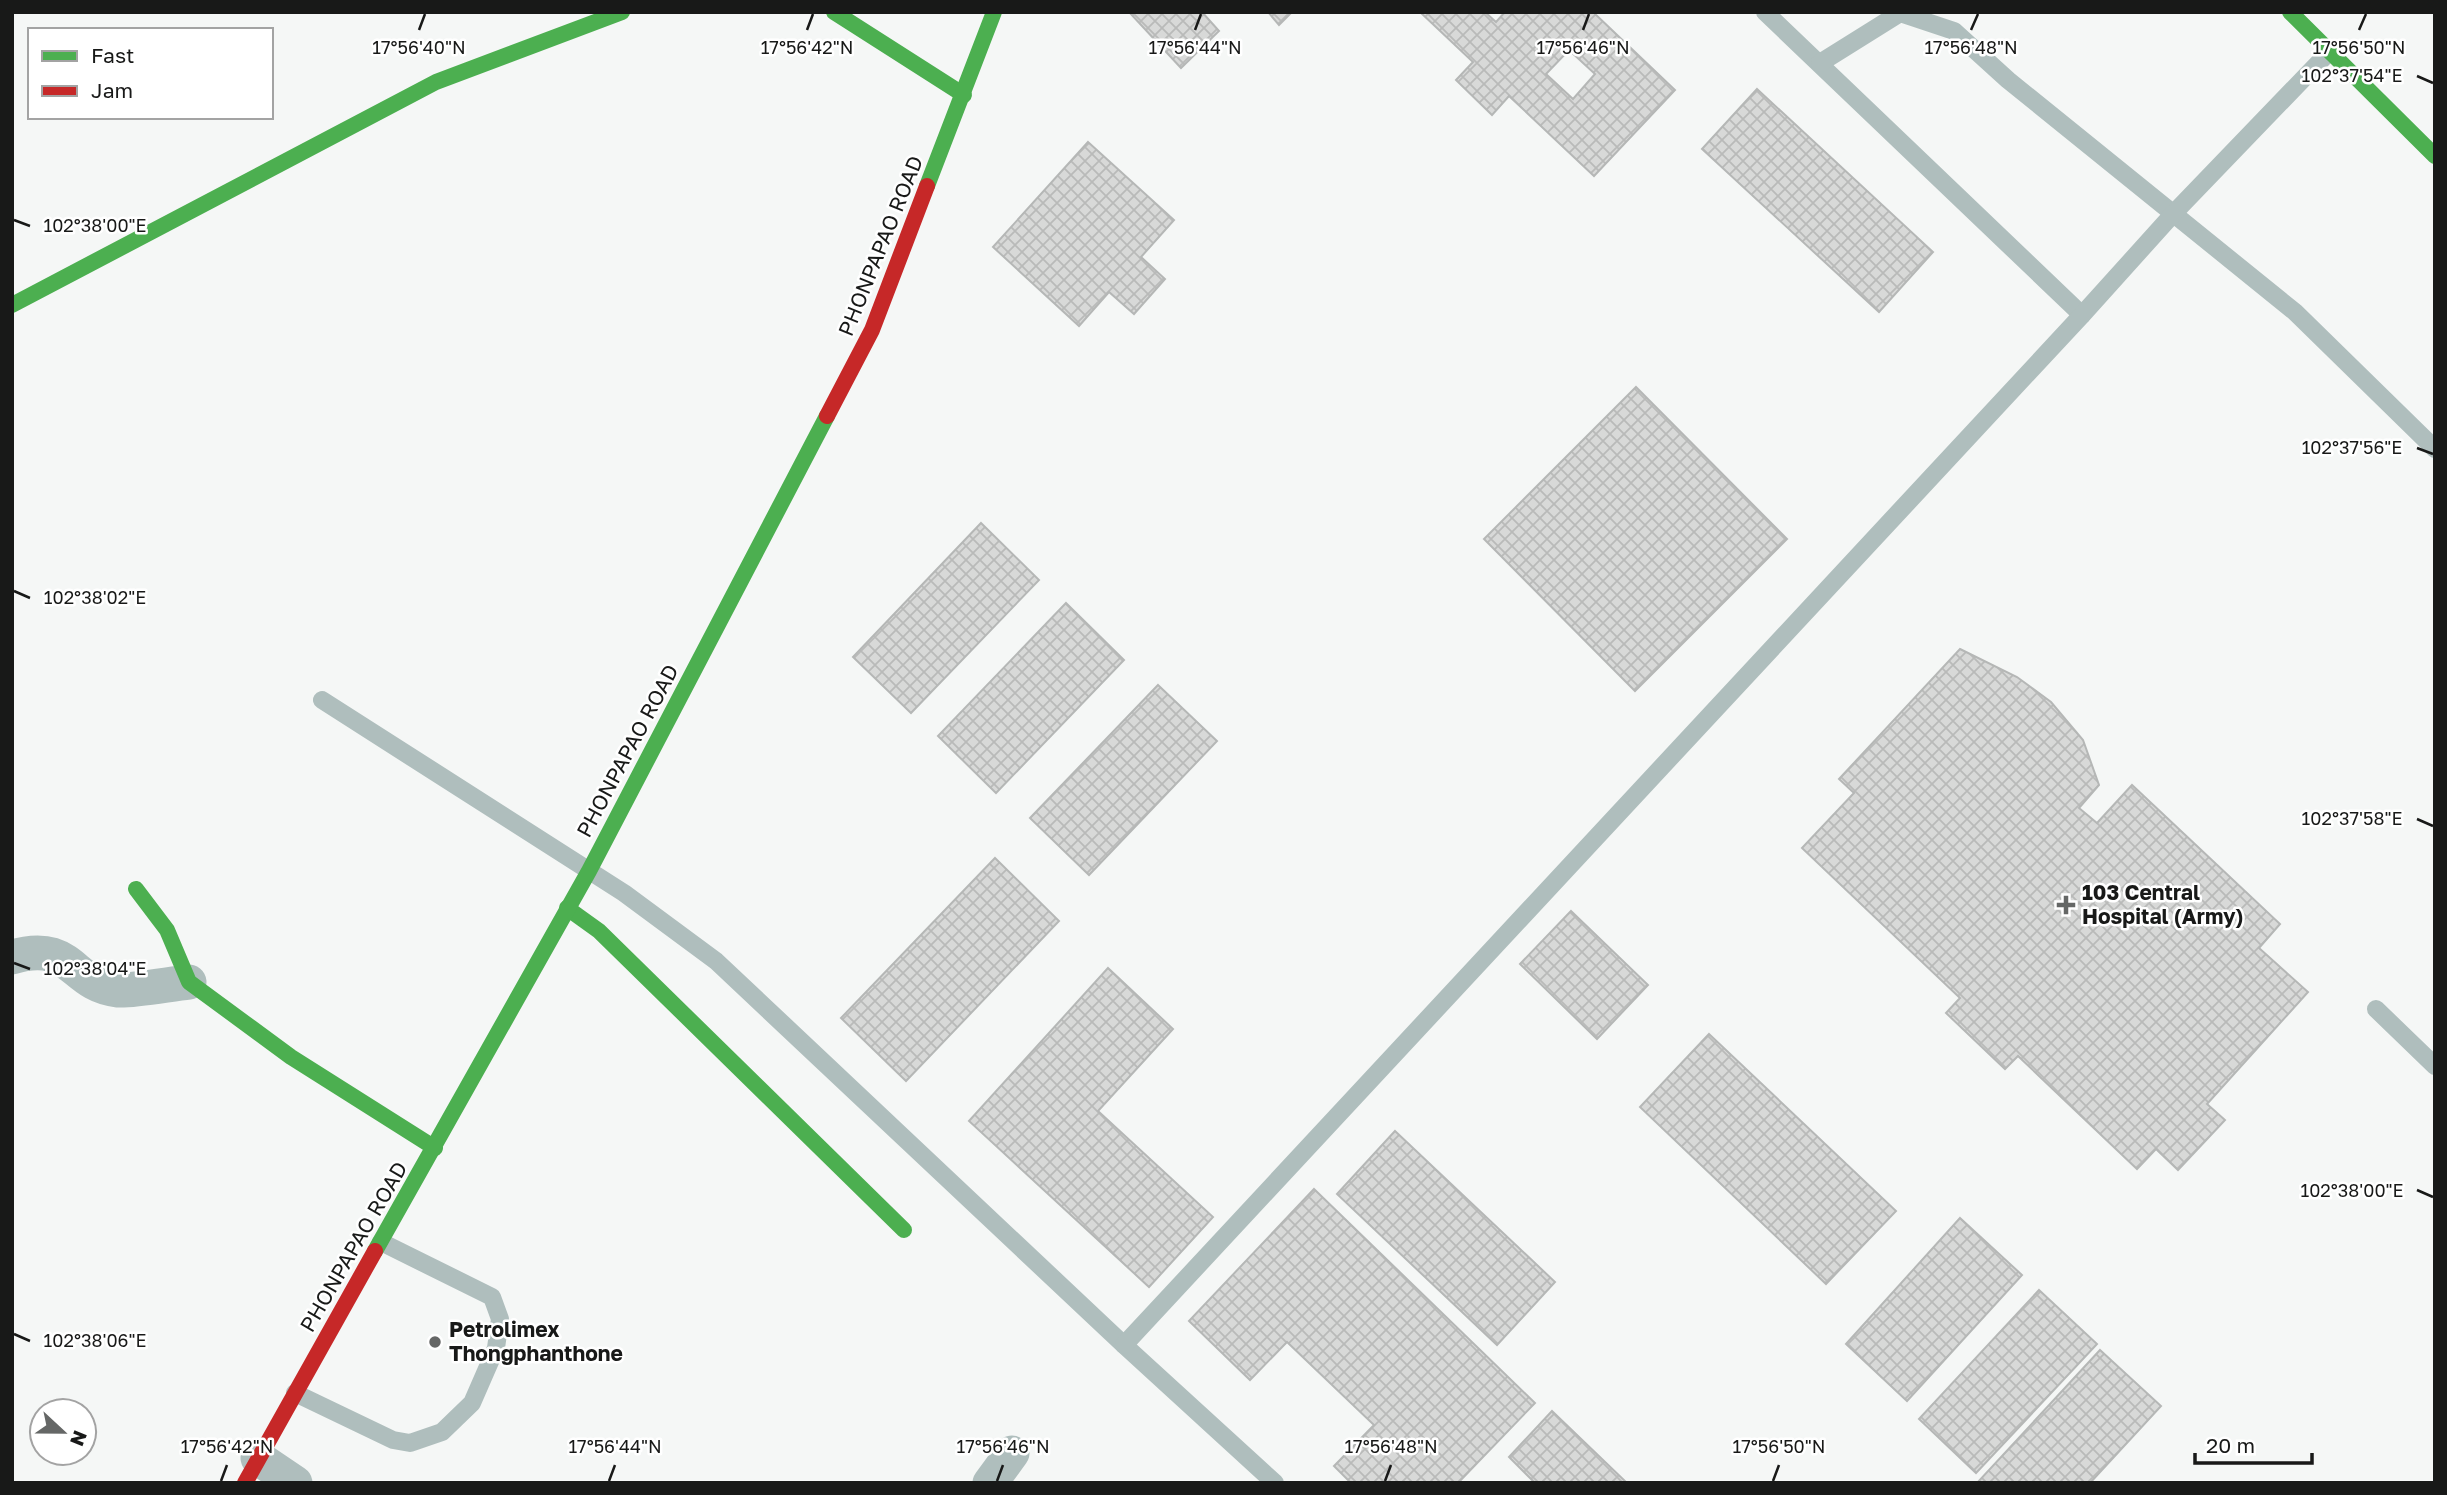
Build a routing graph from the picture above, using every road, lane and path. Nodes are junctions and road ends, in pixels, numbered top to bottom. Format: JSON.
{"nodes":[{"id":1,"x":622,"y":12,"type":"edge"},
{"id":2,"x":834,"y":12,"type":"edge"},
{"id":3,"x":994,"y":12,"type":"edge"},
{"id":4,"x":1765,"y":12,"type":"edge"},
{"id":5,"x":2290,"y":12,"type":"edge"},
{"id":6,"x":2329,"y":52,"type":"junction"},
{"id":7,"x":1820,"y":63,"type":"junction"},
{"id":8,"x":964,"y":95,"type":"junction"},
{"id":9,"x":2435,"y":156,"type":"edge"},
{"id":10,"x":2173,"y":214,"type":"junction"},
{"id":11,"x":12,"y":305,"type":"edge"},
{"id":12,"x":2082,"y":315,"type":"junction"},
{"id":13,"x":2435,"y":449,"type":"edge"},
{"id":14,"x":322,"y":700,"type":"dead end"},
{"id":15,"x":589,"y":870,"type":"junction"},
{"id":16,"x":136,"y":889,"type":"dead end"},
{"id":17,"x":567,"y":908,"type":"junction"},
{"id":18,"x":12,"y":957,"type":"edge"},
{"id":19,"x":189,"y":982,"type":"junction"},
{"id":20,"x":2376,"y":1009,"type":"dead end"},
{"id":21,"x":2435,"y":1066,"type":"edge"},
{"id":22,"x":435,"y":1148,"type":"junction"},
{"id":23,"x":904,"y":1230,"type":"dead end"},
{"id":24,"x":381,"y":1242,"type":"junction"},
{"id":25,"x":1124,"y":1345,"type":"junction"},
{"id":26,"x":295,"y":1394,"type":"junction"},
{"id":27,"x":1012,"y":1453,"type":"dead end"},
{"id":28,"x":251,"y":1471,"type":"edge"},
{"id":29,"x":295,"y":1483,"type":"edge"},
{"id":30,"x":990,"y":1483,"type":"edge"},
{"id":31,"x":1275,"y":1483,"type":"edge"}],
"edges":[{"from":1,"to":11,"type":"street"},
{"from":2,"to":8,"type":"street"},
{"from":3,"to":8,"type":"street","name":"PHONPAPAO ROAD"},
{"from":4,"to":7,"type":"lane"},
{"from":5,"to":6,"type":"street"},
{"from":6,"to":9,"type":"street"},
{"from":6,"to":10,"type":"lane"},
{"from":7,"to":10,"type":"lane"},
{"from":7,"to":12,"type":"lane"},
{"from":8,"to":15,"type":"street","name":"PHONPAPAO ROAD"},
{"from":10,"to":12,"type":"lane"},
{"from":10,"to":13,"type":"lane"},
{"from":12,"to":25,"type":"lane"},
{"from":14,"to":15,"type":"lane"},
{"from":15,"to":17,"type":"street","name":"PHONPAPAO ROAD"},
{"from":15,"to":25,"type":"lane"},
{"from":16,"to":19,"type":"street"},
{"from":17,"to":22,"type":"street","name":"PHONPAPAO ROAD"},
{"from":17,"to":23,"type":"street"},
{"from":18,"to":19,"type":"street"},
{"from":19,"to":22,"type":"street"},
{"from":20,"to":21,"type":"lane"},
{"from":22,"to":24,"type":"street","name":"PHONPAPAO ROAD"},
{"from":24,"to":26,"type":"street","name":"PHONPAPAO ROAD"},
{"from":24,"to":26,"type":"lane"},
{"from":25,"to":31,"type":"lane"},
{"from":26,"to":28,"type":"street","name":"PHONPAPAO ROAD"},
{"from":27,"to":30,"type":"street"},
{"from":28,"to":29,"type":"street"}]}
